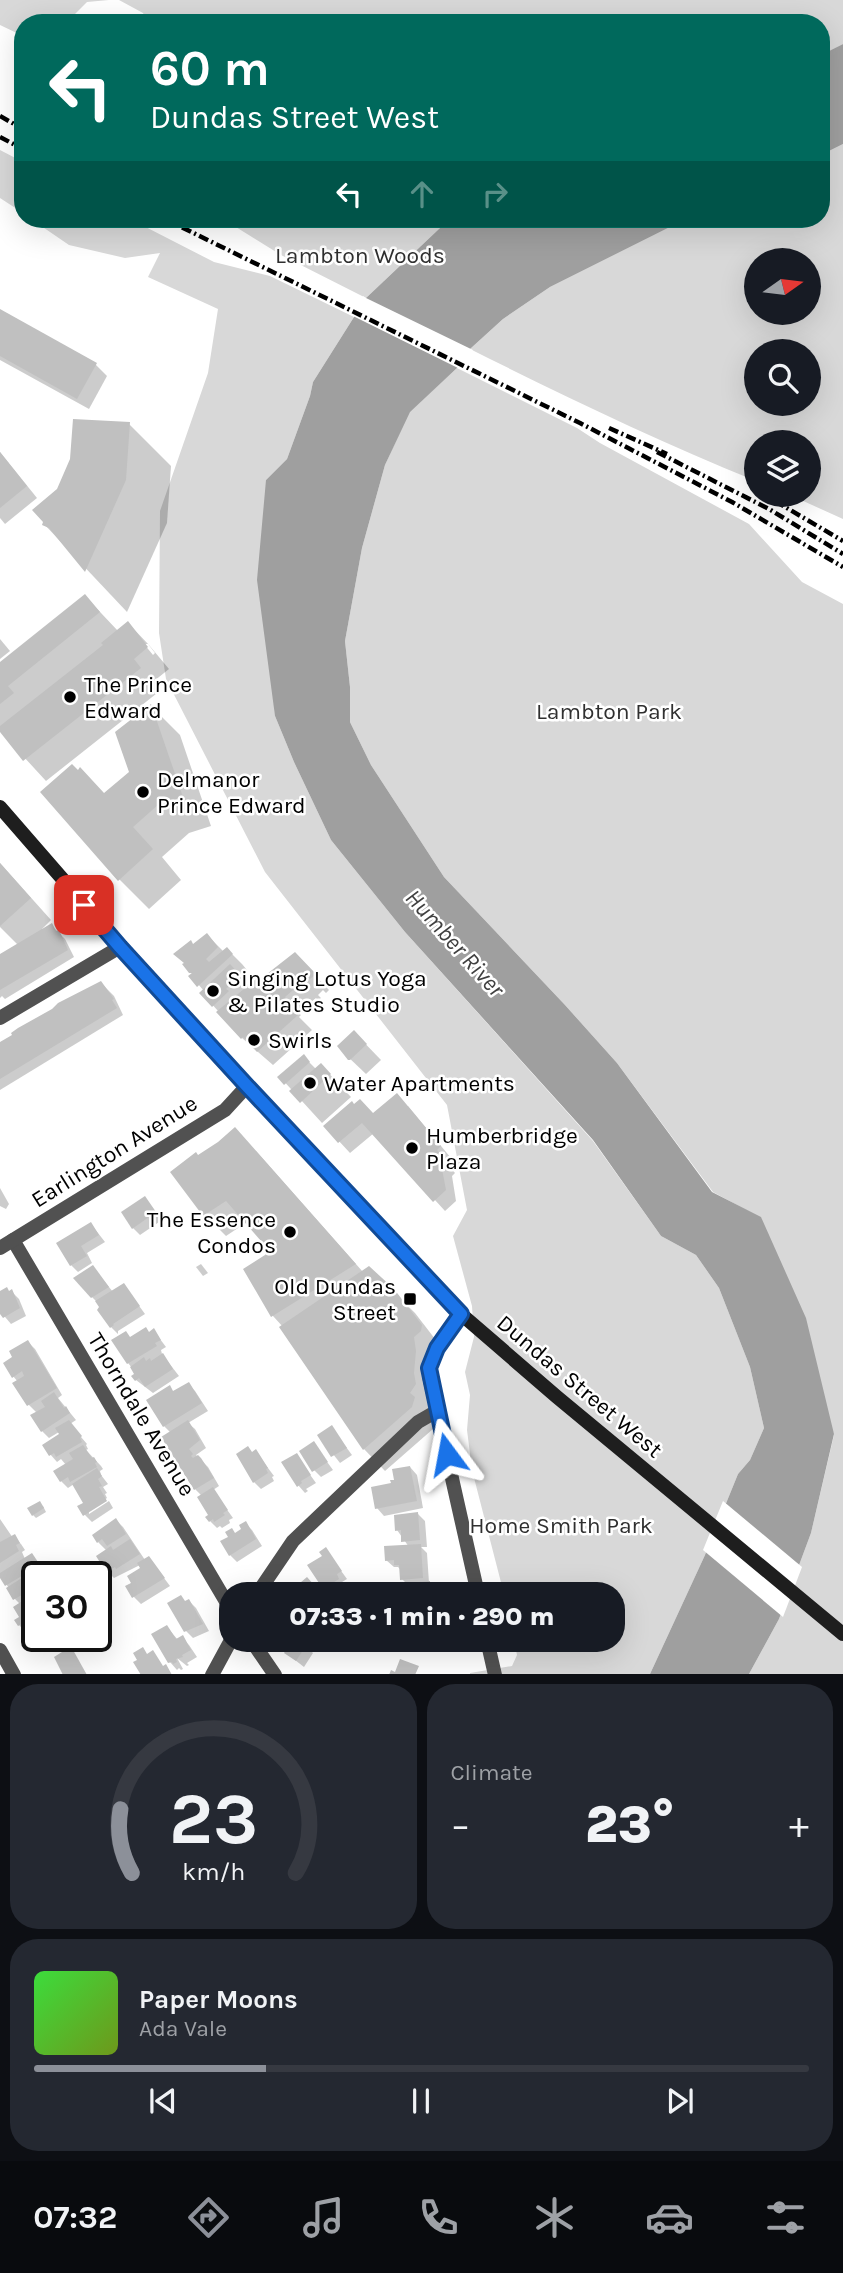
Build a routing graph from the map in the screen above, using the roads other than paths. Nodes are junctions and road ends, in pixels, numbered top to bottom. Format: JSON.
{"nodes":[{"id":1,"x":0,"y":807,"type":"edge"},
{"id":2,"x":120,"y":947,"type":"junction"},
{"id":3,"x":0,"y":1018,"type":"edge"},
{"id":4,"x":247,"y":1086,"type":"junction"},
{"id":5,"x":6,"y":1244,"type":"edge"},
{"id":6,"x":461,"y":1314,"type":"junction"},
{"id":7,"x":437,"y":1411,"type":"junction"},
{"id":8,"x":265,"y":1582,"type":"edge"},
{"id":9,"x":475,"y":1582,"type":"edge"},
{"id":10,"x":219,"y":1590,"type":"edge"},
{"id":11,"x":843,"y":1634,"type":"edge"},
{"id":12,"x":0,"y":1652,"type":"edge"},
{"id":13,"x":224,"y":1652,"type":"edge"},
{"id":14,"x":259,"y":1652,"type":"edge"},
{"id":15,"x":490,"y":1652,"type":"edge"},
{"id":16,"x":14,"y":1674,"type":"edge"},
{"id":17,"x":213,"y":1674,"type":"edge"},
{"id":18,"x":274,"y":1674,"type":"edge"},
{"id":19,"x":495,"y":1674,"type":"edge"}],
"edges":[{"from":1,"to":2,"type":"main road","name":"Dundas Street West"},
{"from":2,"to":3,"type":"street"},
{"from":2,"to":4,"type":"main road","name":"Dundas Street West"},
{"from":4,"to":5,"type":"street","name":"Earlington Avenue"},
{"from":4,"to":6,"type":"main road","name":"Dundas Street West"},
{"from":5,"to":10,"type":"street","name":"Thorndale Avenue"},
{"from":6,"to":7,"type":"street"},
{"from":6,"to":11,"type":"main road","name":"Dundas Street West"},
{"from":7,"to":8,"type":"street"},
{"from":7,"to":9,"type":"street"},
{"from":12,"to":16,"type":"street"},
{"from":13,"to":17,"type":"street"},
{"from":14,"to":18,"type":"street"},
{"from":15,"to":19,"type":"street"}]}
